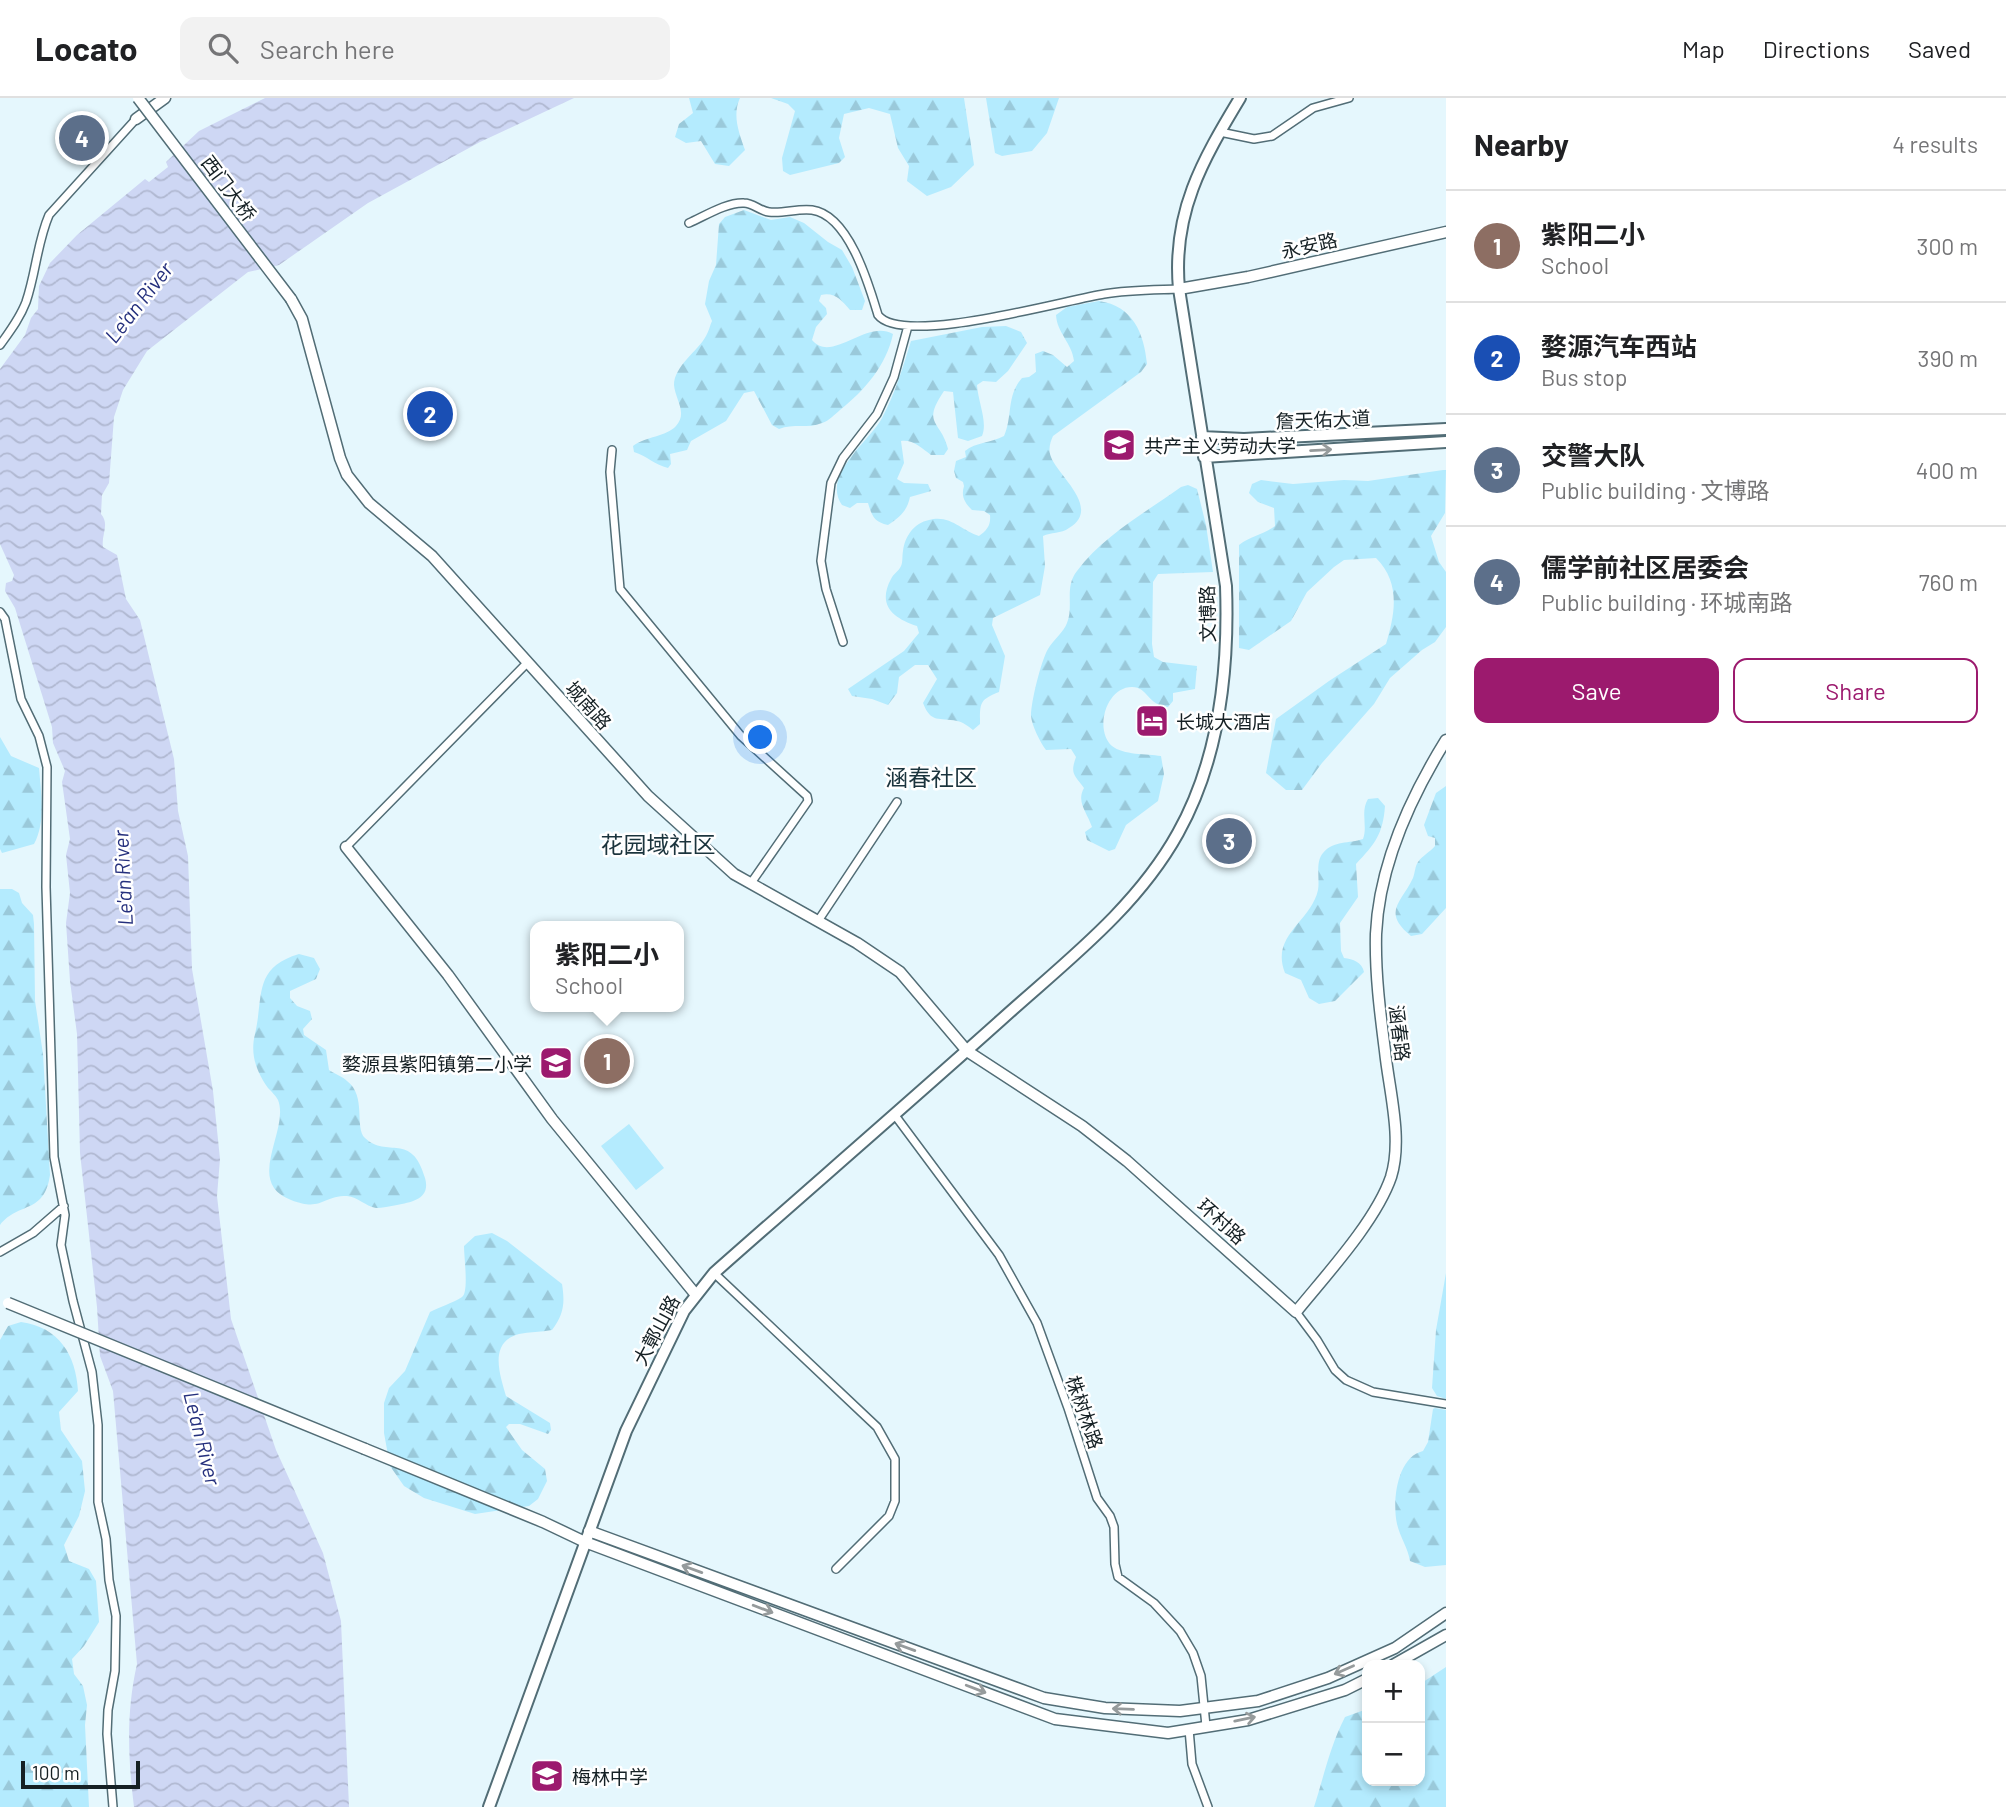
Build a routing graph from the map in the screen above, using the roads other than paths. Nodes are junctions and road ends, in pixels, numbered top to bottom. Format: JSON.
{"nodes":[{"id":1,"x":138,"y":98,"type":"edge"},
{"id":2,"x":165,"y":98,"type":"edge"},
{"id":3,"x":1240,"y":98,"type":"edge"},
{"id":4,"x":1349,"y":98,"type":"edge"},
{"id":5,"x":136,"y":119,"type":"joint"},
{"id":6,"x":1220,"y":132,"type":"junction"},
{"id":7,"x":689,"y":223,"type":"dead end"},
{"id":8,"x":1446,"y":232,"type":"edge"},
{"id":9,"x":1179,"y":289,"type":"junction"},
{"id":10,"x":291,"y":299,"type":"joint"},
{"id":11,"x":908,"y":326,"type":"junction"},
{"id":12,"x":0,"y":345,"type":"edge"},
{"id":13,"x":1446,"y":429,"type":"edge"},
{"id":14,"x":1202,"y":437,"type":"junction"},
{"id":15,"x":1446,"y":442,"type":"edge"},
{"id":16,"x":612,"y":450,"type":"dead end"},
{"id":17,"x":1204,"y":457,"type":"junction"},
{"id":18,"x":0,"y":612,"type":"edge"},
{"id":19,"x":843,"y":642,"type":"dead end"},
{"id":20,"x":528,"y":662,"type":"junction"},
{"id":21,"x":1446,"y":740,"type":"edge"},
{"id":22,"x":897,"y":802,"type":"dead end"},
{"id":23,"x":346,"y":847,"type":"joint"},
{"id":24,"x":751,"y":883,"type":"junction"},
{"id":25,"x":818,"y":921,"type":"junction"},
{"id":26,"x":967,"y":1051,"type":"junction"},
{"id":27,"x":894,"y":1114,"type":"junction"},
{"id":28,"x":64,"y":1206,"type":"junction"},
{"id":29,"x":0,"y":1252,"type":"edge"},
{"id":30,"x":714,"y":1272,"type":"junction"},
{"id":31,"x":696,"y":1295,"type":"junction"},
{"id":32,"x":4,"y":1301,"type":"edge"},
{"id":33,"x":1296,"y":1312,"type":"junction"},
{"id":34,"x":1446,"y":1404,"type":"edge"},
{"id":35,"x":587,"y":1537,"type":"junction"},
{"id":36,"x":836,"y":1569,"type":"dead end"},
{"id":37,"x":1446,"y":1613,"type":"edge"},
{"id":38,"x":1446,"y":1635,"type":"edge"},
{"id":39,"x":1402,"y":1660,"type":"edge"},
{"id":40,"x":1362,"y":1682,"type":"edge"},
{"id":41,"x":1203,"y":1708,"type":"junction"},
{"id":42,"x":1206,"y":1727,"type":"junction"},
{"id":43,"x":1189,"y":1729,"type":"junction"},
{"id":44,"x":113,"y":1807,"type":"edge"},
{"id":45,"x":489,"y":1807,"type":"edge"},
{"id":46,"x":1208,"y":1807,"type":"edge"}],
"edges":[{"from":1,"to":10,"type":"street","name":"西门大桥","bridge":true},
{"from":2,"to":5,"type":"street"},
{"from":3,"to":6,"type":"main road","name":"文博路"},
{"from":4,"to":6,"type":"street"},
{"from":5,"to":12,"type":"street"},
{"from":6,"to":9,"type":"main road","name":"文博路"},
{"from":7,"to":11,"type":"street"},
{"from":8,"to":9,"type":"street","name":"永安路"},
{"from":9,"to":11,"type":"street"},
{"from":9,"to":14,"type":"main road","name":"文博路"},
{"from":10,"to":20,"type":"street","name":"城南路"},
{"from":11,"to":19,"type":"street"},
{"from":13,"to":14,"type":"main road","name":"詹天佑大道"},
{"from":14,"to":17,"type":"main road","name":"文博路"},
{"from":17,"to":15,"type":"main road","name":"詹天佑大道","one_way":true},
{"from":16,"to":24,"type":"street"},
{"from":17,"to":26,"type":"main road","name":"文博路"},
{"from":18,"to":28,"type":"street"},
{"from":20,"to":23,"type":"street"},
{"from":20,"to":24,"type":"street","name":"城南路"},
{"from":21,"to":33,"type":"street","name":"涵春路"},
{"from":22,"to":25,"type":"street"},
{"from":23,"to":31,"type":"street"},
{"from":24,"to":25,"type":"street","name":"城南路"},
{"from":25,"to":26,"type":"street","name":"城南路"},
{"from":26,"to":27,"type":"main road","name":"大鄣山路"},
{"from":26,"to":33,"type":"street","name":"环村路"},
{"from":27,"to":30,"type":"main road","name":"大鄣山路"},
{"from":27,"to":41,"type":"street","name":"株树林路"},
{"from":28,"to":29,"type":"street"},
{"from":28,"to":44,"type":"street"},
{"from":30,"to":31,"type":"main road","name":"大鄣山路"},
{"from":30,"to":36,"type":"street"},
{"from":31,"to":35,"type":"main road","name":"大鄣山路"},
{"from":32,"to":35,"type":"street","bridge":true},
{"from":33,"to":34,"type":"street","name":"环村路"},
{"from":41,"to":35,"type":"street","one_way":true},
{"from":35,"to":43,"type":"street","one_way":true},
{"from":35,"to":45,"type":"main road","name":"大鄣山路"},
{"from":37,"to":41,"type":"street","one_way":true},
{"from":38,"to":39,"type":"street"},
{"from":42,"to":40,"type":"street","one_way":true},
{"from":41,"to":42,"type":"street","name":"株树林路"},
{"from":42,"to":43,"type":"street"},
{"from":43,"to":46,"type":"street"}]}
